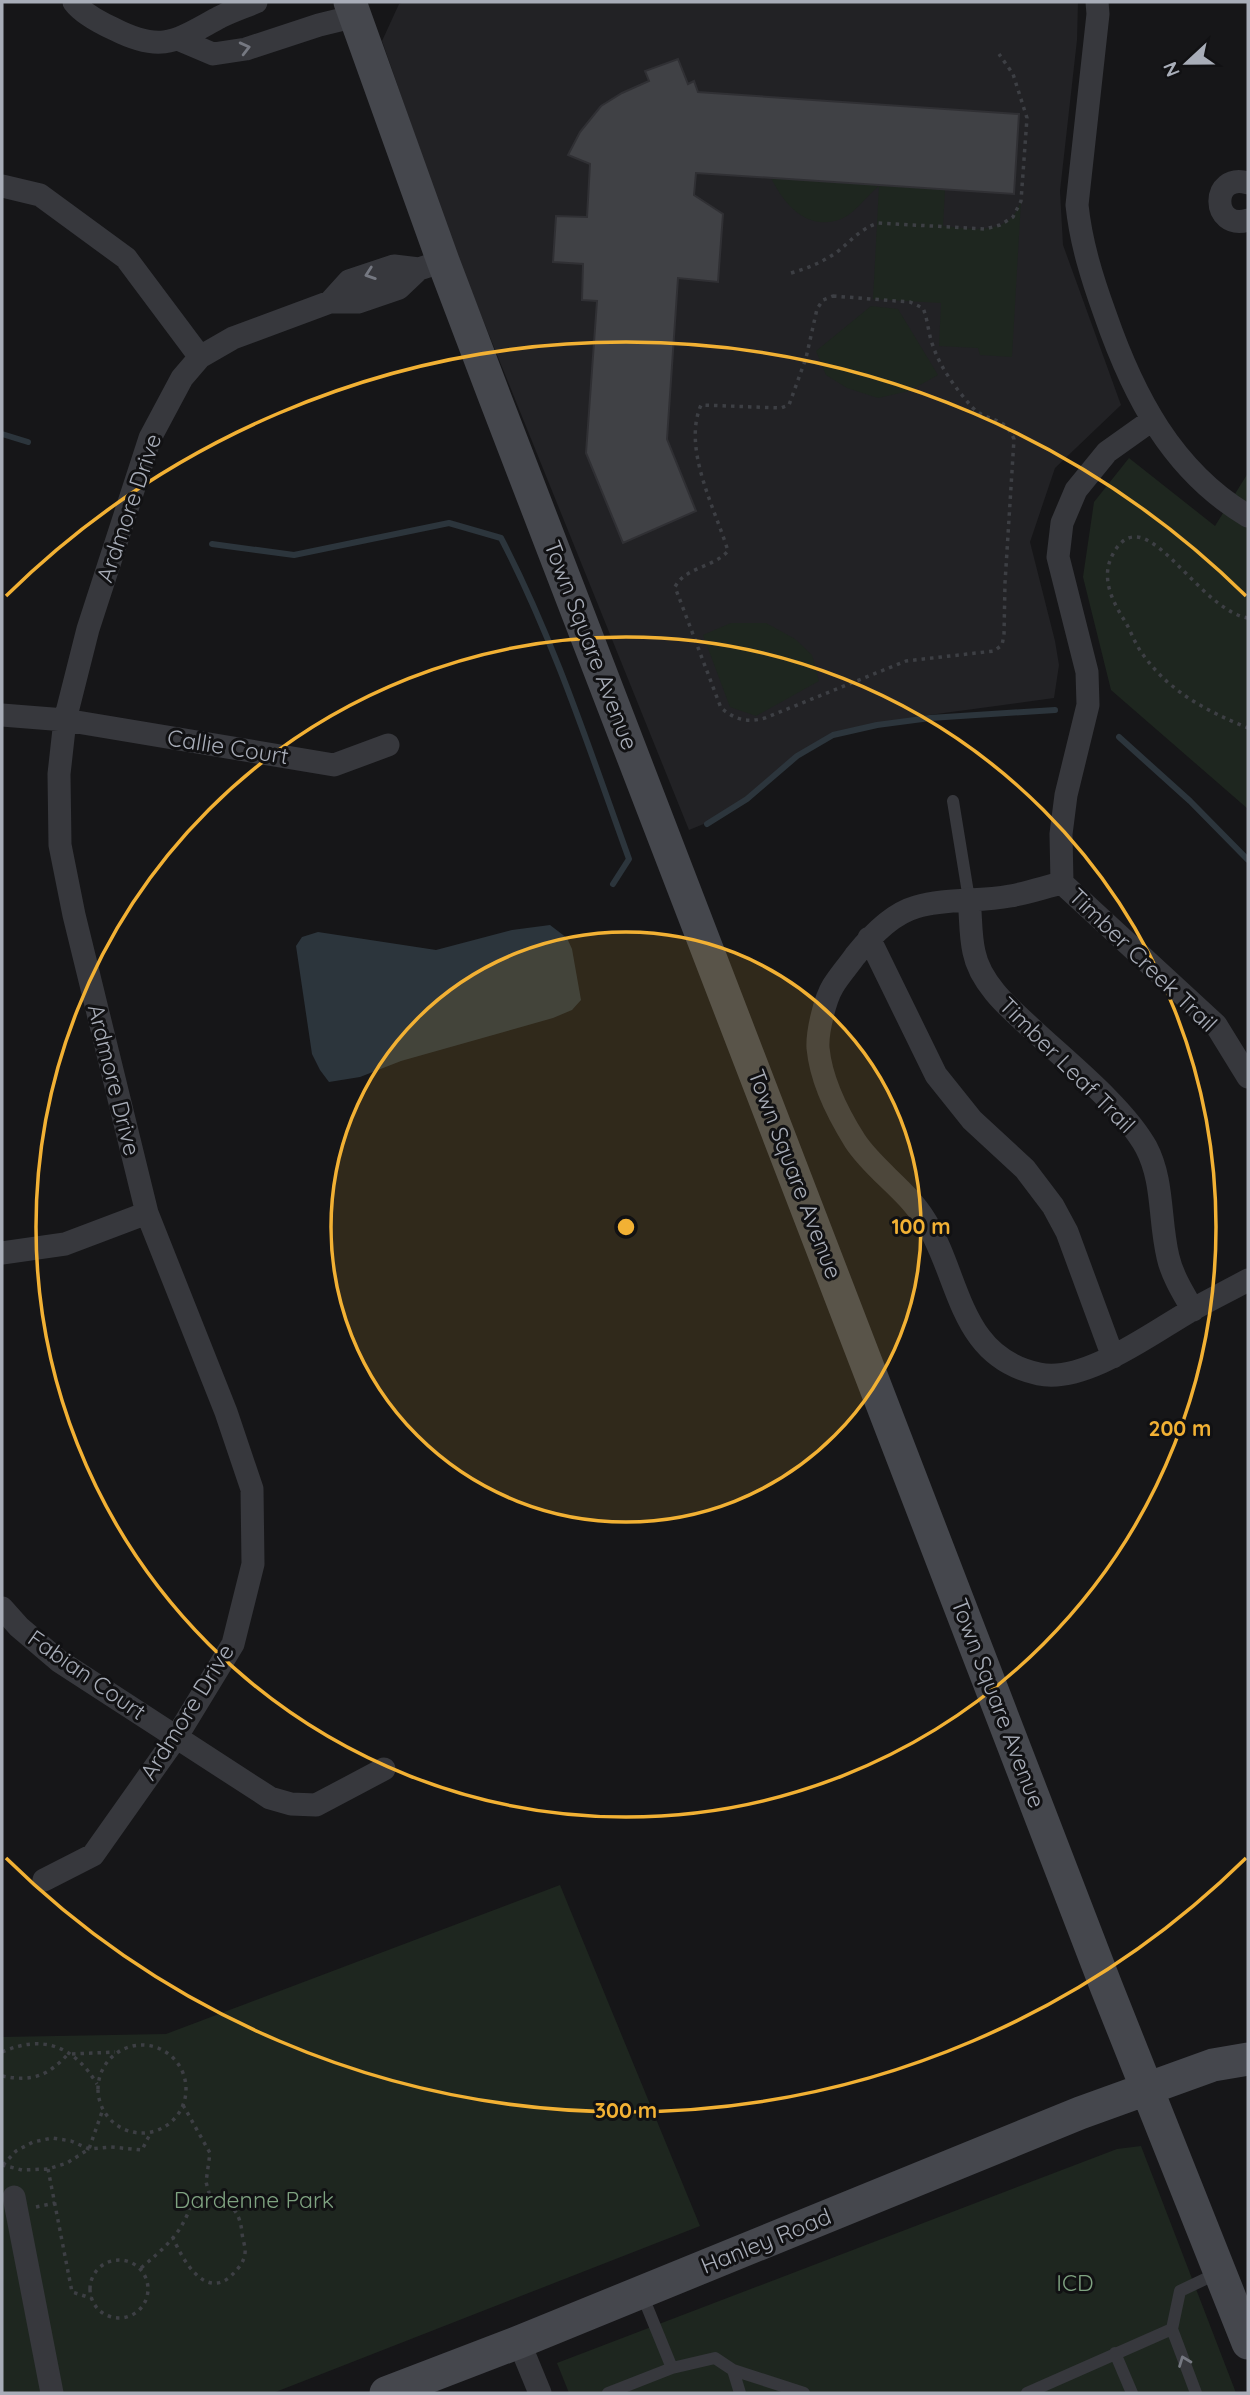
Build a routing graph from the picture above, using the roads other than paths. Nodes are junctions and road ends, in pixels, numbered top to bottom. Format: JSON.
{"nodes":[{"id":1,"x":74,"y":2,"type":"edge"},
{"id":2,"x":256,"y":2,"type":"edge"},
{"id":3,"x":1097,"y":2,"type":"edge"},
{"id":4,"x":353,"y":9,"type":"edge"},
{"id":5,"x":180,"y":40,"type":"junction"},
{"id":6,"x":1248,"y":181,"type":"edge"},
{"id":7,"x":2,"y":186,"type":"edge"},
{"id":8,"x":1248,"y":220,"type":"edge"},
{"id":9,"x":431,"y":265,"type":"junction"},
{"id":10,"x":200,"y":357,"type":"junction"},
{"id":11,"x":1152,"y":419,"type":"junction"},
{"id":12,"x":1248,"y":516,"type":"edge"},
{"id":13,"x":2,"y":715,"type":"edge"},
{"id":14,"x":65,"y":720,"type":"junction"},
{"id":15,"x":388,"y":745,"type":"dead end"},
{"id":16,"x":953,"y":801,"type":"dead end"},
{"id":17,"x":1062,"y":883,"type":"junction"},
{"id":18,"x":969,"y":899,"type":"junction"},
{"id":19,"x":869,"y":938,"type":"junction"},
{"id":20,"x":1248,"y":1077,"type":"edge"},
{"id":21,"x":147,"y":1213,"type":"junction"},
{"id":22,"x":2,"y":1253,"type":"edge"},
{"id":23,"x":1248,"y":1280,"type":"edge"},
{"id":24,"x":1193,"y":1310,"type":"junction"},
{"id":25,"x":1113,"y":1357,"type":"junction"},
{"id":26,"x":2,"y":1608,"type":"edge"},
{"id":27,"x":177,"y":1736,"type":"junction"},
{"id":28,"x":384,"y":1769,"type":"dead end"},
{"id":29,"x":44,"y":1880,"type":"dead end"},
{"id":30,"x":1248,"y":2059,"type":"edge"},
{"id":31,"x":1146,"y":2088,"type":"junction"},
{"id":32,"x":14,"y":2197,"type":"dead end"},
{"id":33,"x":1220,"y":2272,"type":"junction"},
{"id":34,"x":641,"y":2292,"type":"junction"},
{"id":35,"x":1172,"y":2329,"type":"junction"},
{"id":36,"x":519,"y":2342,"type":"junction"},
{"id":37,"x":1248,"y":2343,"type":"edge"},
{"id":38,"x":1115,"y":2353,"type":"junction"},
{"id":39,"x":672,"y":2368,"type":"junction"},
{"id":40,"x":733,"y":2371,"type":"junction"},
{"id":41,"x":52,"y":2393,"type":"edge"},
{"id":42,"x":386,"y":2393,"type":"edge"},
{"id":43,"x":540,"y":2393,"type":"edge"},
{"id":44,"x":608,"y":2393,"type":"edge"},
{"id":45,"x":740,"y":2393,"type":"edge"},
{"id":46,"x":804,"y":2393,"type":"edge"},
{"id":47,"x":1027,"y":2393,"type":"edge"},
{"id":48,"x":1132,"y":2393,"type":"edge"},
{"id":49,"x":1196,"y":2393,"type":"edge"}],
"edges":[{"from":1,"to":5,"type":"street"},
{"from":2,"to":5,"type":"street"},
{"from":3,"to":11,"type":"street"},
{"from":5,"to":4,"type":"street","one_way":true},
{"from":4,"to":9,"type":"main road","name":"Town Square Avenue"},
{"from":6,"to":8,"type":"street"},
{"from":7,"to":10,"type":"street"},
{"from":9,"to":10,"type":"street","name":"Ardmore Drive"},
{"from":9,"to":31,"type":"main road","name":"Town Square Avenue"},
{"from":10,"to":14,"type":"street","name":"Ardmore Drive"},
{"from":11,"to":12,"type":"street"},
{"from":11,"to":17,"type":"street","name":"Timber Creek Trail"},
{"from":13,"to":14,"type":"street","name":"Callie Court"},
{"from":14,"to":15,"type":"street","name":"Callie Court"},
{"from":14,"to":21,"type":"street","name":"Ardmore Drive"},
{"from":16,"to":18,"type":"lane"},
{"from":17,"to":18,"type":"street"},
{"from":17,"to":20,"type":"street","name":"Timber Creek Trail"},
{"from":18,"to":19,"type":"street"},
{"from":18,"to":24,"type":"street","name":"Timber Leaf Trail"},
{"from":19,"to":25,"type":"street"},
{"from":19,"to":25,"type":"street"},
{"from":21,"to":22,"type":"street"},
{"from":21,"to":27,"type":"street","name":"Ardmore Drive"},
{"from":23,"to":24,"type":"street"},
{"from":24,"to":25,"type":"street"},
{"from":26,"to":27,"type":"street","name":"Fabian Court"},
{"from":27,"to":28,"type":"street","name":"Fabian Court"},
{"from":27,"to":29,"type":"street","name":"Ardmore Drive"},
{"from":30,"to":31,"type":"main road","name":"Hanley Road"},
{"from":31,"to":33,"type":"main road","name":"Town Square Avenue"},
{"from":31,"to":34,"type":"main road","name":"Hanley Road"},
{"from":32,"to":41,"type":"street"},
{"from":33,"to":35,"type":"lane"},
{"from":33,"to":37,"type":"main road","name":"Town Square Avenue"},
{"from":34,"to":36,"type":"main road","name":"Hanley Road"},
{"from":34,"to":39,"type":"lane"},
{"from":35,"to":38,"type":"lane"},
{"from":49,"to":35,"type":"lane","one_way":true},
{"from":36,"to":42,"type":"main road","name":"Hanley Road"},
{"from":36,"to":43,"type":"street"},
{"from":38,"to":47,"type":"lane"},
{"from":38,"to":48,"type":"lane"},
{"from":39,"to":40,"type":"lane"},
{"from":39,"to":44,"type":"lane"},
{"from":40,"to":45,"type":"lane"},
{"from":40,"to":46,"type":"lane"}]}
